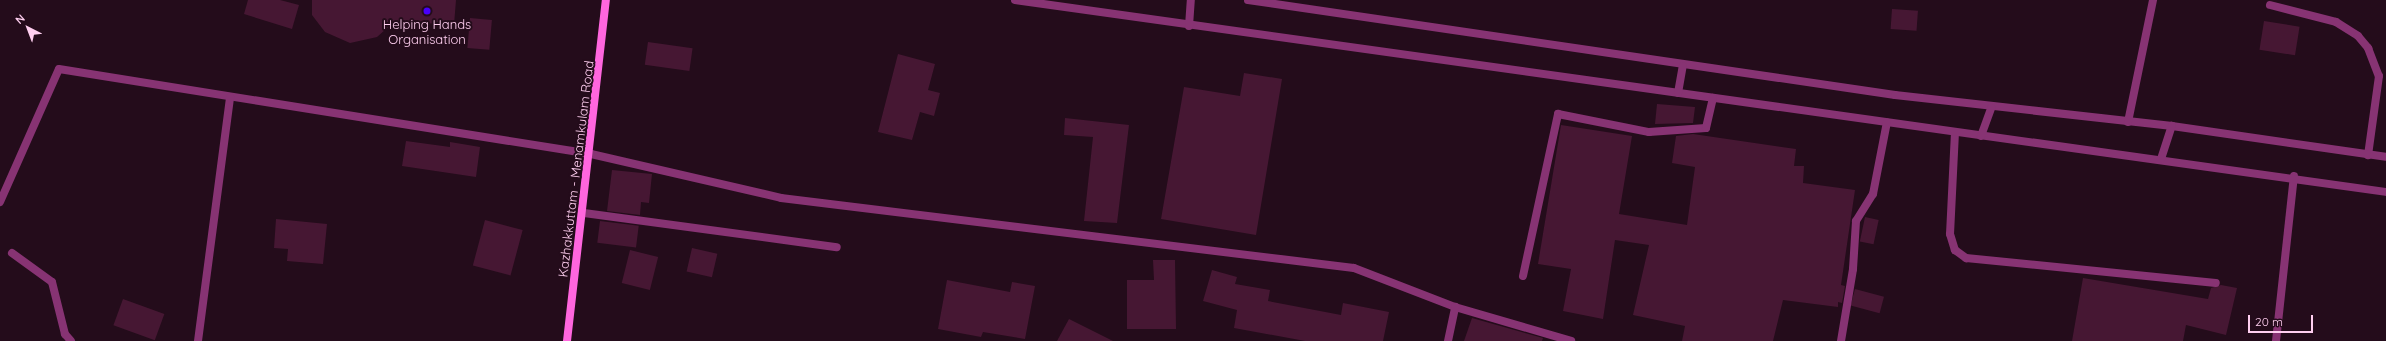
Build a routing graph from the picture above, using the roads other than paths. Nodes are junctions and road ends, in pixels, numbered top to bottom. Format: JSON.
{"nodes":[{"id":1,"x":606,"y":0,"type":"edge"},
{"id":2,"x":1015,"y":0,"type":"edge"},
{"id":3,"x":1191,"y":0,"type":"edge"},
{"id":4,"x":1248,"y":0,"type":"edge"},
{"id":5,"x":2153,"y":0,"type":"edge"},
{"id":6,"x":2270,"y":5,"type":"dead end"},
{"id":7,"x":1189,"y":26,"type":"junction"},
{"id":8,"x":1683,"y":66,"type":"junction"},
{"id":9,"x":1678,"y":94,"type":"junction"},
{"id":10,"x":230,"y":97,"type":"junction"},
{"id":11,"x":1713,"y":98,"type":"junction"},
{"id":12,"x":1991,"y":108,"type":"junction"},
{"id":13,"x":1887,"y":122,"type":"junction"},
{"id":14,"x":2128,"y":122,"type":"junction"},
{"id":15,"x":2172,"y":126,"type":"junction"},
{"id":16,"x":1955,"y":132,"type":"junction"},
{"id":17,"x":1981,"y":136,"type":"junction"},
{"id":18,"x":591,"y":154,"type":"junction"},
{"id":19,"x":2368,"y":155,"type":"junction"},
{"id":20,"x":2386,"y":157,"type":"edge"},
{"id":21,"x":2161,"y":159,"type":"junction"},
{"id":22,"x":2294,"y":176,"type":"junction"},
{"id":23,"x":2386,"y":192,"type":"edge"},
{"id":24,"x":0,"y":202,"type":"edge"},
{"id":25,"x":584,"y":213,"type":"junction"},
{"id":26,"x":837,"y":247,"type":"dead end"},
{"id":27,"x":12,"y":253,"type":"dead end"},
{"id":28,"x":1523,"y":276,"type":"dead end"},
{"id":29,"x":2216,"y":283,"type":"dead end"},
{"id":30,"x":1455,"y":307,"type":"junction"},
{"id":31,"x":71,"y":341,"type":"edge"},
{"id":32,"x":198,"y":341,"type":"edge"},
{"id":33,"x":567,"y":341,"type":"edge"},
{"id":34,"x":1448,"y":341,"type":"edge"},
{"id":35,"x":1571,"y":341,"type":"edge"},
{"id":36,"x":1841,"y":341,"type":"edge"},
{"id":37,"x":2276,"y":341,"type":"edge"}],
"edges":[{"from":1,"to":18,"type":"main road","name":"Kazhakkuttam - Menamkulam Road"},
{"from":2,"to":7,"type":"street"},
{"from":3,"to":7,"type":"street"},
{"from":4,"to":8,"type":"street"},
{"from":5,"to":14,"type":"street"},
{"from":6,"to":19,"type":"street"},
{"from":7,"to":9,"type":"street"},
{"from":8,"to":9,"type":"street"},
{"from":8,"to":12,"type":"street"},
{"from":9,"to":11,"type":"street"},
{"from":10,"to":18,"type":"street"},
{"from":10,"to":24,"type":"street"},
{"from":10,"to":32,"type":"street"},
{"from":11,"to":13,"type":"street"},
{"from":11,"to":28,"type":"street"},
{"from":12,"to":14,"type":"street"},
{"from":12,"to":17,"type":"street"},
{"from":13,"to":16,"type":"street"},
{"from":13,"to":36,"type":"street"},
{"from":14,"to":15,"type":"street"},
{"from":15,"to":19,"type":"street"},
{"from":15,"to":21,"type":"street"},
{"from":16,"to":17,"type":"street"},
{"from":16,"to":29,"type":"street"},
{"from":17,"to":21,"type":"street"},
{"from":18,"to":25,"type":"main road","name":"Kazhakkuttam - Menamkulam Road"},
{"from":18,"to":30,"type":"street"},
{"from":19,"to":20,"type":"street"},
{"from":21,"to":22,"type":"street"},
{"from":22,"to":23,"type":"street"},
{"from":22,"to":37,"type":"street"},
{"from":25,"to":26,"type":"street"},
{"from":25,"to":33,"type":"main road","name":"Kazhakkuttam - Menamkulam Road"},
{"from":27,"to":31,"type":"street"},
{"from":30,"to":34,"type":"street"},
{"from":30,"to":35,"type":"street"}]}
